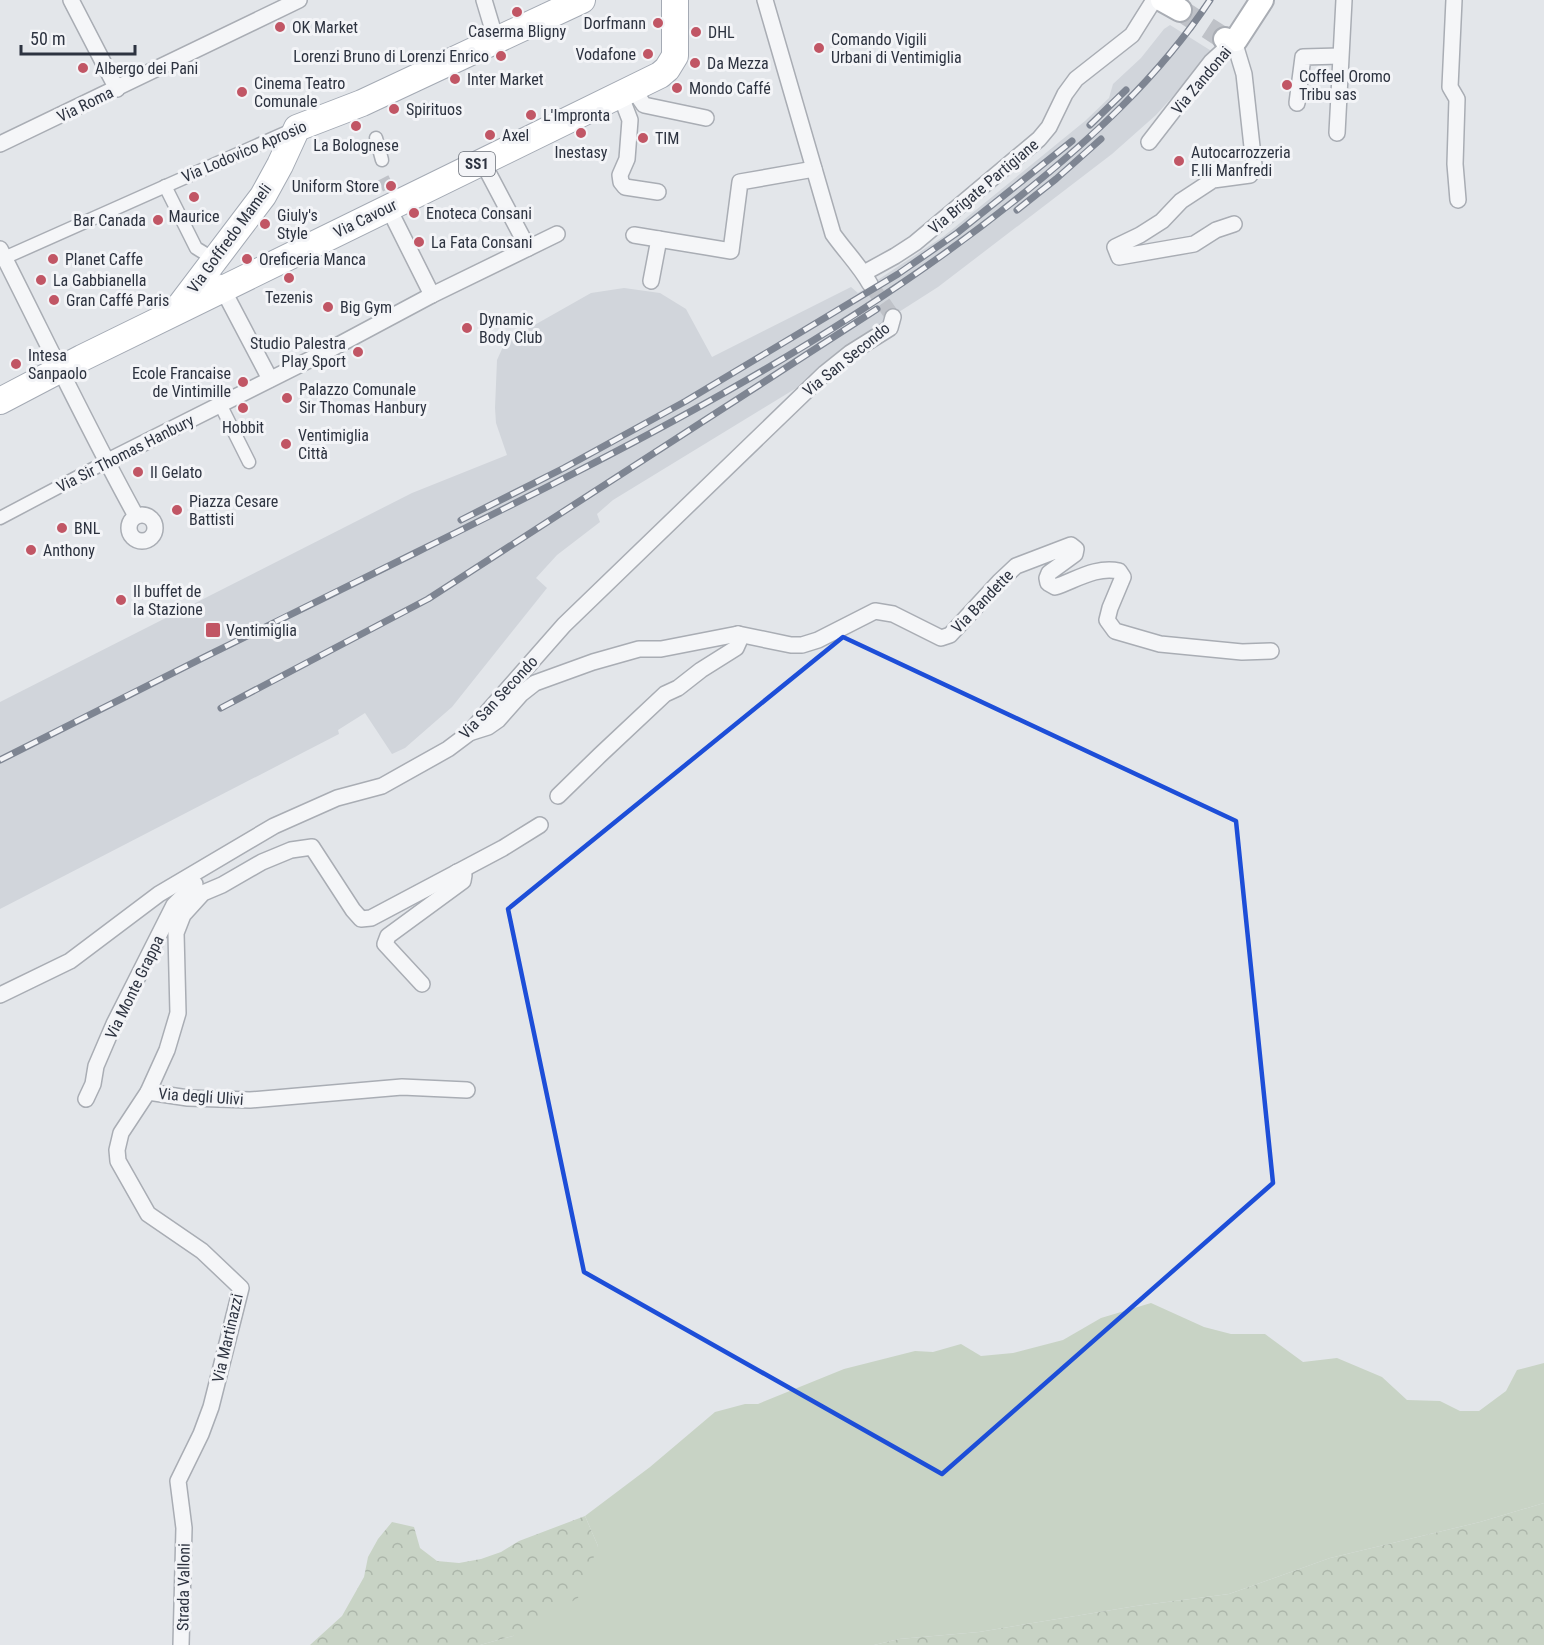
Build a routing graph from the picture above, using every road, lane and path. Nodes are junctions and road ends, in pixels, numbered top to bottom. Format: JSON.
{"nodes":[{"id":1,"x":71,"y":0,"type":"edge"},
{"id":2,"x":299,"y":0,"type":"edge"},
{"id":3,"x":484,"y":0,"type":"edge"},
{"id":4,"x":582,"y":0,"type":"edge"},
{"id":5,"x":675,"y":0,"type":"edge"},
{"id":6,"x":765,"y":0,"type":"edge"},
{"id":7,"x":1262,"y":0,"type":"edge"},
{"id":8,"x":1344,"y":0,"type":"edge"},
{"id":9,"x":1454,"y":0,"type":"edge"},
{"id":10,"x":1167,"y":3,"type":"edge"},
{"id":11,"x":496,"y":40,"type":"junction"},
{"id":12,"x":1229,"y":40,"type":"junction"},
{"id":13,"x":1340,"y":56,"type":"junction"},
{"id":14,"x":117,"y":89,"type":"junction"},
{"id":15,"x":626,"y":91,"type":"junction"},
{"id":16,"x":1297,"y":103,"type":"dead end"},
{"id":17,"x":706,"y":118,"type":"dead end"},
{"id":18,"x":297,"y":128,"type":"junction"},
{"id":19,"x":1337,"y":133,"type":"dead end"},
{"id":20,"x":376,"y":138,"type":"dead end"},
{"id":21,"x":1149,"y":142,"type":"dead end"},
{"id":22,"x":0,"y":144,"type":"edge"},
{"id":23,"x":382,"y":160,"type":"dead end"},
{"id":24,"x":482,"y":161,"type":"junction"},
{"id":25,"x":814,"y":169,"type":"junction"},
{"id":26,"x":165,"y":186,"type":"junction"},
{"id":27,"x":658,"y":192,"type":"dead end"},
{"id":28,"x":1458,"y":200,"type":"dead end"},
{"id":29,"x":392,"y":202,"type":"junction"},
{"id":30,"x":1234,"y":224,"type":"dead end"},
{"id":31,"x":557,"y":234,"type":"dead end"},
{"id":32,"x":634,"y":236,"type":"dead end"},
{"id":33,"x":659,"y":239,"type":"junction"},
{"id":34,"x":528,"y":248,"type":"junction"},
{"id":35,"x":2,"y":254,"type":"edge"},
{"id":36,"x":213,"y":261,"type":"junction"},
{"id":37,"x":651,"y":281,"type":"dead end"},
{"id":38,"x":222,"y":289,"type":"junction"},
{"id":39,"x":432,"y":295,"type":"junction"},
{"id":40,"x":174,"y":313,"type":"junction"},
{"id":41,"x":893,"y":317,"type":"dead end"},
{"id":42,"x":61,"y":369,"type":"junction"},
{"id":43,"x":270,"y":379,"type":"junction"},
{"id":44,"x":0,"y":401,"type":"edge"},
{"id":45,"x":220,"y":404,"type":"junction"},
{"id":46,"x":108,"y":461,"type":"junction"},
{"id":47,"x":249,"y":462,"type":"dead end"},
{"id":48,"x":136,"y":516,"type":"dead end"},
{"id":49,"x":0,"y":518,"type":"edge"},
{"id":50,"x":738,"y":634,"type":"junction"},
{"id":51,"x":1270,"y":651,"type":"dead end"},
{"id":52,"x":468,"y":734,"type":"junction"},
{"id":53,"x":558,"y":796,"type":"dead end"},
{"id":54,"x":540,"y":825,"type":"dead end"},
{"id":55,"x":457,"y":872,"type":"junction"},
{"id":56,"x":196,"y":884,"type":"junction"},
{"id":57,"x":422,"y":984,"type":"dead end"},
{"id":58,"x":0,"y":995,"type":"edge"},
{"id":59,"x":467,"y":1090,"type":"dead end"},
{"id":60,"x":148,"y":1092,"type":"junction"},
{"id":61,"x":86,"y":1099,"type":"dead end"},
{"id":62,"x":184,"y":1528,"type":"joint"},
{"id":63,"x":181,"y":1645,"type":"edge"}],
"edges":[{"from":1,"to":14,"type":"street"},
{"from":2,"to":14,"type":"street","name":"Via Roma"},
{"from":3,"to":11,"type":"street"},
{"from":4,"to":11,"type":"main road","name":"Via Lodovico Aprosio"},
{"from":5,"to":15,"type":"main road","name":"Via Cavour","number":"SS1"},
{"from":6,"to":25,"type":"street"},
{"from":7,"to":12,"type":"main road"},
{"from":8,"to":13,"type":"street"},
{"from":9,"to":28,"type":"street"},
{"from":10,"to":25,"type":"street","name":"Via Brigate Partigiane"},
{"from":11,"to":18,"type":"main road","name":"Via Lodovico Aprosio"},
{"from":12,"to":21,"type":"street","name":"Via Zandonai"},
{"from":12,"to":30,"type":"street","name":"Via Zandonai"},
{"from":13,"to":16,"type":"street"},
{"from":13,"to":19,"type":"street"},
{"from":14,"to":22,"type":"street","name":"Via Roma"},
{"from":15,"to":17,"type":"street"},
{"from":15,"to":24,"type":"main road","name":"Via Cavour","number":"SS1"},
{"from":15,"to":27,"type":"street"},
{"from":18,"to":26,"type":"street","name":"Via Lodovico Aprosio"},
{"from":18,"to":36,"type":"main road","name":"Via Goffredo Mameli"},
{"from":20,"to":23,"type":"street"},
{"from":24,"to":29,"type":"main road","name":"Via Cavour","number":"SS1"},
{"from":24,"to":34,"type":"street"},
{"from":25,"to":33,"type":"street"},
{"from":26,"to":35,"type":"street","name":"Via Lodovico Aprosio"},
{"from":26,"to":36,"type":"street"},
{"from":29,"to":38,"type":"main road","name":"Via Cavour","number":"SS1"},
{"from":29,"to":39,"type":"street"},
{"from":31,"to":34,"type":"street"},
{"from":32,"to":33,"type":"street"},
{"from":33,"to":37,"type":"street"},
{"from":34,"to":39,"type":"street"},
{"from":35,"to":42,"type":"street"},
{"from":36,"to":38,"type":"street"},
{"from":36,"to":40,"type":"main road","name":"Via Goffredo Mameli"},
{"from":38,"to":40,"type":"main road","name":"Via Cavour","number":"SS1"},
{"from":38,"to":43,"type":"street"},
{"from":39,"to":43,"type":"street","name":"Via Sir Thomas Hanbury"},
{"from":40,"to":42,"type":"main road","name":"Via Cavour","number":"SS1"},
{"from":41,"to":52,"type":"street","name":"Via San Secondo"},
{"from":42,"to":44,"type":"main road","name":"Via Cavour","number":"SS1"},
{"from":42,"to":46,"type":"street"},
{"from":43,"to":45,"type":"street","name":"Via Sir Thomas Hanbury"},
{"from":45,"to":46,"type":"street","name":"Via Sir Thomas Hanbury"},
{"from":45,"to":47,"type":"street"},
{"from":46,"to":48,"type":"street"},
{"from":46,"to":49,"type":"street","name":"Via Sir Thomas Hanbury"},
{"from":50,"to":51,"type":"street","name":"Via Bandette"},
{"from":50,"to":52,"type":"street","name":"Via Bandette"},
{"from":50,"to":53,"type":"street"},
{"from":52,"to":56,"type":"street","name":"Via San Secondo"},
{"from":54,"to":55,"type":"street"},
{"from":55,"to":56,"type":"street"},
{"from":55,"to":57,"type":"street"},
{"from":56,"to":58,"type":"street","name":"Via San Secondo"},
{"from":56,"to":60,"type":"street","name":"Via degli Ulivi"},
{"from":56,"to":61,"type":"street","name":"Via Monte Grappa"},
{"from":59,"to":60,"type":"street","name":"Via degli Ulivi"},
{"from":60,"to":62,"type":"street","name":"Via Martinazzi"},
{"from":62,"to":63,"type":"street","name":"Strada Valloni"}]}
